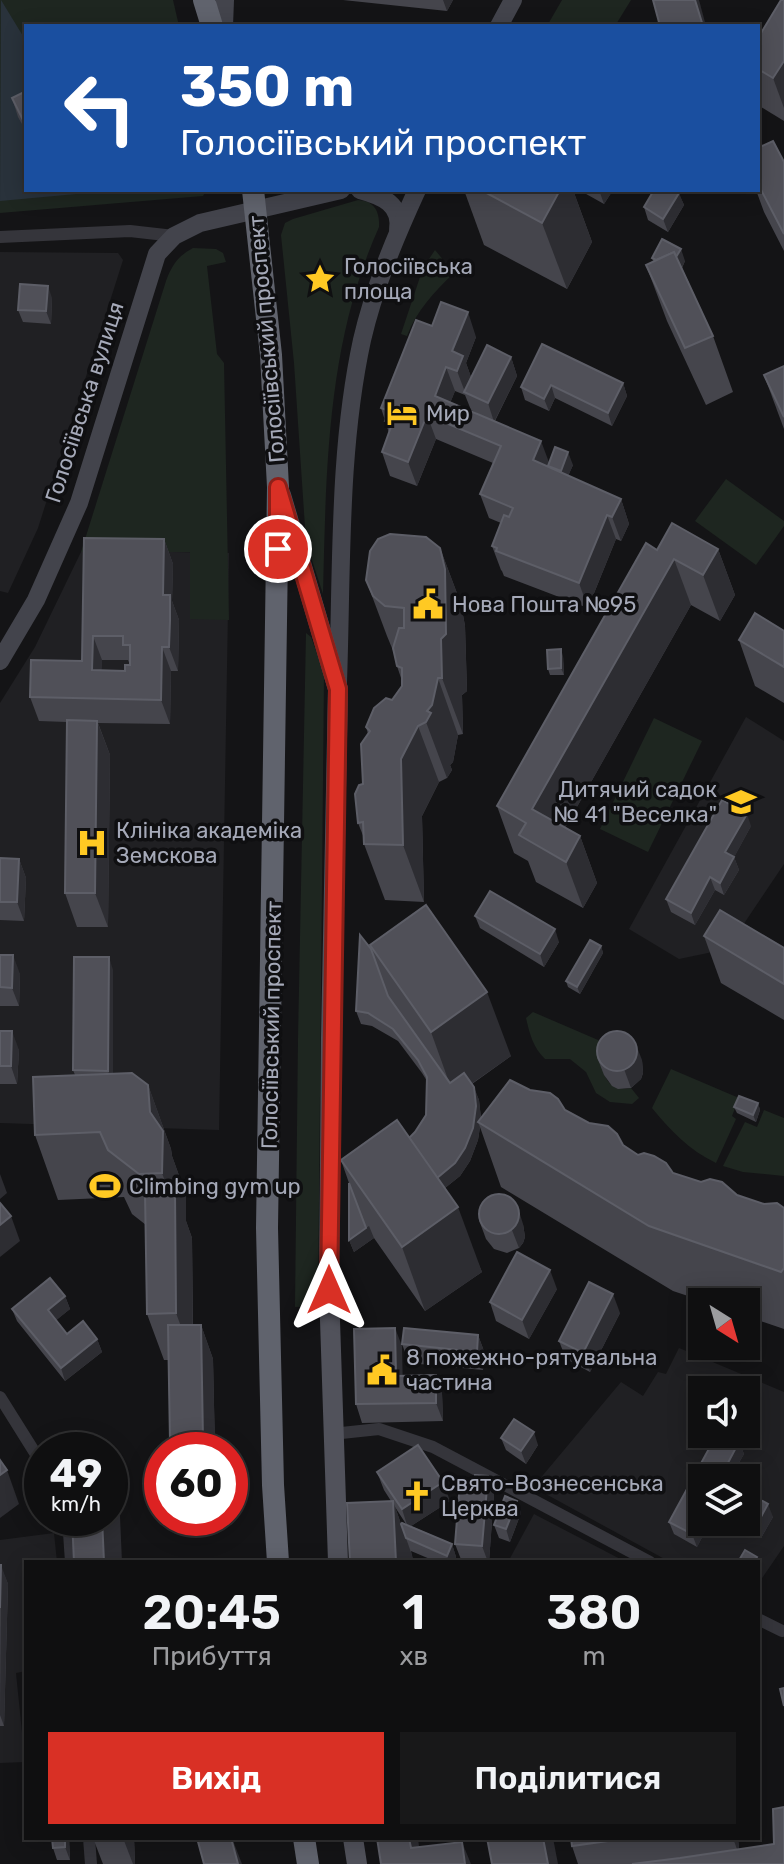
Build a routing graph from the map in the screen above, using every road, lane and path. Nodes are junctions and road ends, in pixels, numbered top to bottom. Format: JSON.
{"nodes":[{"id":1,"x":204,"y":0,"type":"edge"},
{"id":2,"x":225,"y":0,"type":"edge"},
{"id":3,"x":513,"y":0,"type":"edge"},
{"id":4,"x":211,"y":24,"type":"edge"},
{"id":5,"x":224,"y":24,"type":"edge"},
{"id":6,"x":500,"y":24,"type":"edge"},
{"id":7,"x":324,"y":192,"type":"edge"},
{"id":8,"x":366,"y":192,"type":"edge"},
{"id":9,"x":416,"y":192,"type":"edge"},
{"id":10,"x":254,"y":200,"type":"edge"},
{"id":11,"x":174,"y":236,"type":"junction"},
{"id":12,"x":0,"y":237,"type":"edge"},
{"id":13,"x":397,"y":237,"type":"junction"},
{"id":14,"x":278,"y":487,"type":"junction"},
{"id":15,"x":0,"y":661,"type":"edge"},
{"id":16,"x":338,"y":689,"type":"junction"},
{"id":17,"x":0,"y":1397,"type":"edge"},
{"id":18,"x":14,"y":1417,"type":"junction"},
{"id":19,"x":0,"y":1424,"type":"edge"},
{"id":20,"x":24,"y":1434,"type":"edge"},
{"id":21,"x":332,"y":1434,"type":"junction"},
{"id":22,"x":69,"y":1536,"type":"edge"},
{"id":23,"x":71,"y":1560,"type":"edge"},
{"id":24,"x":278,"y":1560,"type":"edge"},
{"id":25,"x":338,"y":1560,"type":"edge"},
{"id":26,"x":646,"y":1560,"type":"edge"},
{"id":27,"x":760,"y":1620,"type":"edge"},
{"id":28,"x":782,"y":1631,"type":"dead end"},
{"id":29,"x":89,"y":1840,"type":"edge"},
{"id":30,"x":304,"y":1840,"type":"edge"},
{"id":31,"x":91,"y":1864,"type":"edge"},
{"id":32,"x":309,"y":1864,"type":"edge"}],
"edges":[{"from":1,"to":4,"type":"highway"},
{"from":2,"to":5,"type":"main road"},
{"from":3,"to":6,"type":"main road"},
{"from":7,"to":10,"type":"main road"},
{"from":8,"to":13,"type":"main road"},
{"from":9,"to":13,"type":"main road"},
{"from":10,"to":11,"type":"main road"},
{"from":10,"to":14,"type":"highway","name":"Голосіївський проспект"},
{"from":11,"to":12,"type":"street"},
{"from":11,"to":15,"type":"main road","name":"Голосіївська вулиця"},
{"from":13,"to":16,"type":"main road"},
{"from":14,"to":16,"type":"main road","name":"Голосіївський проспект"},
{"from":14,"to":24,"type":"highway","name":"Голосіївський проспект"},
{"from":16,"to":21,"type":"main road","name":"Голосіївський проспект"},
{"from":17,"to":18,"type":"street"},
{"from":18,"to":19,"type":"street"},
{"from":18,"to":20,"type":"street"},
{"from":21,"to":25,"type":"main road","name":"Голосіївський проспект"},
{"from":21,"to":26,"type":"street"},
{"from":22,"to":23,"type":"street"},
{"from":27,"to":28,"type":"street"},
{"from":29,"to":31,"type":"street"},
{"from":30,"to":32,"type":"highway"}]}
